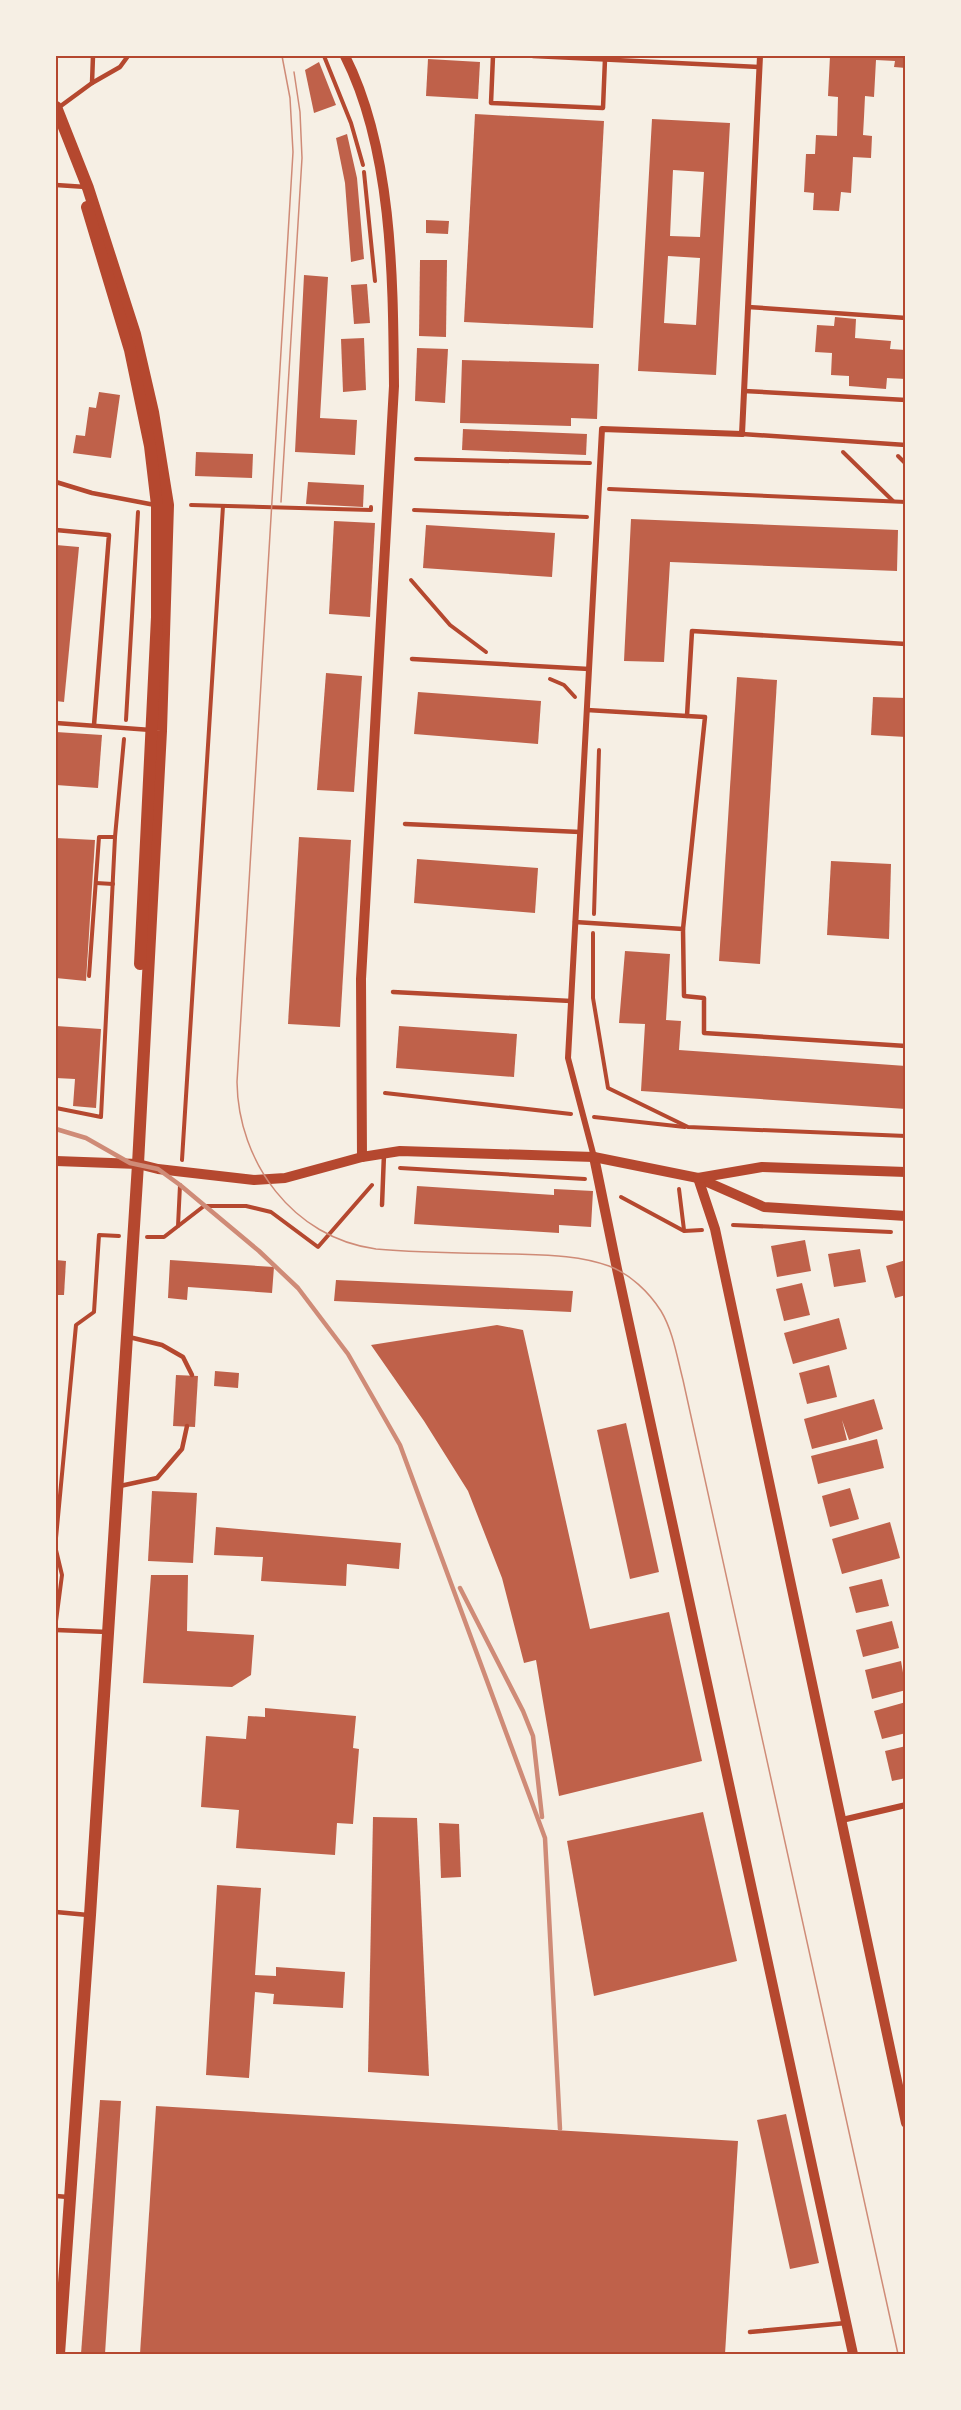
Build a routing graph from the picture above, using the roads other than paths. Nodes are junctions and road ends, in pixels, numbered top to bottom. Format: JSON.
{"nodes":[{"id":1,"x":93,"y":56,"type":"edge"},
{"id":2,"x":128,"y":56,"type":"edge"},
{"id":3,"x":345,"y":56,"type":"edge"},
{"id":4,"x":493,"y":56,"type":"edge"},
{"id":5,"x":533,"y":56,"type":"edge"},
{"id":6,"x":760,"y":56,"type":"edge"},
{"id":7,"x":605,"y":59,"type":"junction"},
{"id":8,"x":759,"y":67,"type":"junction"},
{"id":9,"x":92,"y":83,"type":"junction"},
{"id":10,"x":56,"y":108,"type":"edge"},
{"id":11,"x":56,"y":128,"type":"edge"},
{"id":12,"x":56,"y":184,"type":"edge"},
{"id":13,"x":84,"y":187,"type":"junction"},
{"id":14,"x":748,"y":307,"type":"junction"},
{"id":15,"x":906,"y":318,"type":"edge"},
{"id":16,"x":744,"y":391,"type":"junction"},
{"id":17,"x":906,"y":400,"type":"edge"},
{"id":18,"x":742,"y":434,"type":"junction"},
{"id":19,"x":906,"y":445,"type":"edge"},
{"id":20,"x":56,"y":482,"type":"edge"},
{"id":21,"x":162,"y":505,"type":"junction"},
{"id":22,"x":56,"y":530,"type":"edge"},
{"id":23,"x":906,"y":644,"type":"edge"},
{"id":24,"x":412,"y":659,"type":"dead end"},
{"id":25,"x":589,"y":669,"type":"junction"},
{"id":26,"x":587,"y":710,"type":"junction"},
{"id":27,"x":687,"y":716,"type":"junction"},
{"id":28,"x":56,"y":723,"type":"edge"},
{"id":29,"x":94,"y":725,"type":"junction"},
{"id":30,"x":151,"y":730,"type":"junction"},
{"id":31,"x":405,"y":824,"type":"dead end"},
{"id":32,"x":580,"y":832,"type":"junction"},
{"id":33,"x":575,"y":922,"type":"junction"},
{"id":34,"x":684,"y":928,"type":"junction"},
{"id":35,"x":393,"y":993,"type":"dead end"},
{"id":36,"x":571,"y":1001,"type":"junction"},
{"id":37,"x":906,"y":1046,"type":"edge"},
{"id":38,"x":384,"y":1154,"type":"junction"},
{"id":39,"x":362,"y":1157,"type":"junction"},
{"id":40,"x":594,"y":1157,"type":"junction"},
{"id":41,"x":56,"y":1161,"type":"edge"},
{"id":42,"x":134,"y":1164,"type":"junction"},
{"id":43,"x":906,"y":1172,"type":"edge"},
{"id":44,"x":698,"y":1178,"type":"junction"},
{"id":45,"x":382,"y":1205,"type":"dead end"},
{"id":46,"x":906,"y":1216,"type":"edge"},
{"id":47,"x":129,"y":1237,"type":"junction"},
{"id":48,"x":126,"y":1336,"type":"junction"},
{"id":49,"x":192,"y":1375,"type":"dead end"},
{"id":50,"x":188,"y":1426,"type":"dead end"},
{"id":51,"x":117,"y":1486,"type":"junction"},
{"id":52,"x":56,"y":1630,"type":"edge"},
{"id":53,"x":104,"y":1632,"type":"junction"},
{"id":54,"x":906,"y":1805,"type":"edge"},
{"id":55,"x":842,"y":1820,"type":"junction"},
{"id":56,"x":56,"y":1912,"type":"edge"},
{"id":57,"x":87,"y":1915,"type":"junction"},
{"id":58,"x":906,"y":2123,"type":"edge"},
{"id":59,"x":63,"y":2197,"type":"edge"},
{"id":60,"x":60,"y":2298,"type":"edge"},
{"id":61,"x":56,"y":2316,"type":"edge"},
{"id":62,"x":846,"y":2323,"type":"junction"},
{"id":63,"x":750,"y":2332,"type":"dead end"},
{"id":64,"x":60,"y":2355,"type":"edge"},
{"id":65,"x":853,"y":2355,"type":"edge"}],
"edges":[{"from":1,"to":9,"type":"lane"},
{"from":2,"to":9,"type":"lane"},
{"from":3,"to":39,"type":"street"},
{"from":4,"to":7,"type":"lane"},
{"from":5,"to":7,"type":"lane"},
{"from":6,"to":8,"type":"street"},
{"from":7,"to":8,"type":"lane"},
{"from":8,"to":14,"type":"street"},
{"from":9,"to":10,"type":"lane"},
{"from":10,"to":13,"type":"main road"},
{"from":11,"to":13,"type":"main road"},
{"from":12,"to":13,"type":"lane"},
{"from":13,"to":21,"type":"main road"},
{"from":14,"to":15,"type":"lane"},
{"from":14,"to":16,"type":"street"},
{"from":16,"to":17,"type":"lane"},
{"from":16,"to":18,"type":"street"},
{"from":18,"to":19,"type":"lane"},
{"from":18,"to":25,"type":"street"},
{"from":20,"to":21,"type":"lane"},
{"from":21,"to":30,"type":"main road"},
{"from":21,"to":42,"type":"main road"},
{"from":22,"to":29,"type":"lane"},
{"from":23,"to":27,"type":"lane"},
{"from":24,"to":25,"type":"lane"},
{"from":25,"to":26,"type":"street"},
{"from":26,"to":27,"type":"lane"},
{"from":26,"to":32,"type":"street"},
{"from":27,"to":34,"type":"lane"},
{"from":28,"to":29,"type":"lane"},
{"from":29,"to":30,"type":"lane"},
{"from":30,"to":42,"type":"main road"},
{"from":31,"to":32,"type":"lane"},
{"from":32,"to":33,"type":"street"},
{"from":33,"to":34,"type":"lane"},
{"from":33,"to":36,"type":"street"},
{"from":34,"to":37,"type":"lane"},
{"from":35,"to":36,"type":"lane"},
{"from":36,"to":40,"type":"street"},
{"from":38,"to":39,"type":"street"},
{"from":38,"to":40,"type":"street"},
{"from":38,"to":45,"type":"lane"},
{"from":39,"to":42,"type":"street"},
{"from":40,"to":44,"type":"street"},
{"from":40,"to":62,"type":"street"},
{"from":41,"to":42,"type":"street"},
{"from":42,"to":47,"type":"main road"},
{"from":43,"to":44,"type":"street"},
{"from":44,"to":46,"type":"street"},
{"from":44,"to":55,"type":"street"},
{"from":47,"to":48,"type":"main road"},
{"from":47,"to":53,"type":"main road"},
{"from":48,"to":49,"type":"lane"},
{"from":48,"to":51,"type":"main road"},
{"from":50,"to":51,"type":"lane"},
{"from":51,"to":53,"type":"main road"},
{"from":52,"to":53,"type":"lane"},
{"from":53,"to":57,"type":"main road"},
{"from":54,"to":55,"type":"street"},
{"from":55,"to":58,"type":"street"},
{"from":56,"to":57,"type":"lane"},
{"from":57,"to":59,"type":"main road"},
{"from":59,"to":60,"type":"main road"},
{"from":60,"to":61,"type":"main road"},
{"from":60,"to":64,"type":"main road"},
{"from":62,"to":63,"type":"lane"},
{"from":62,"to":65,"type":"street"}]}
